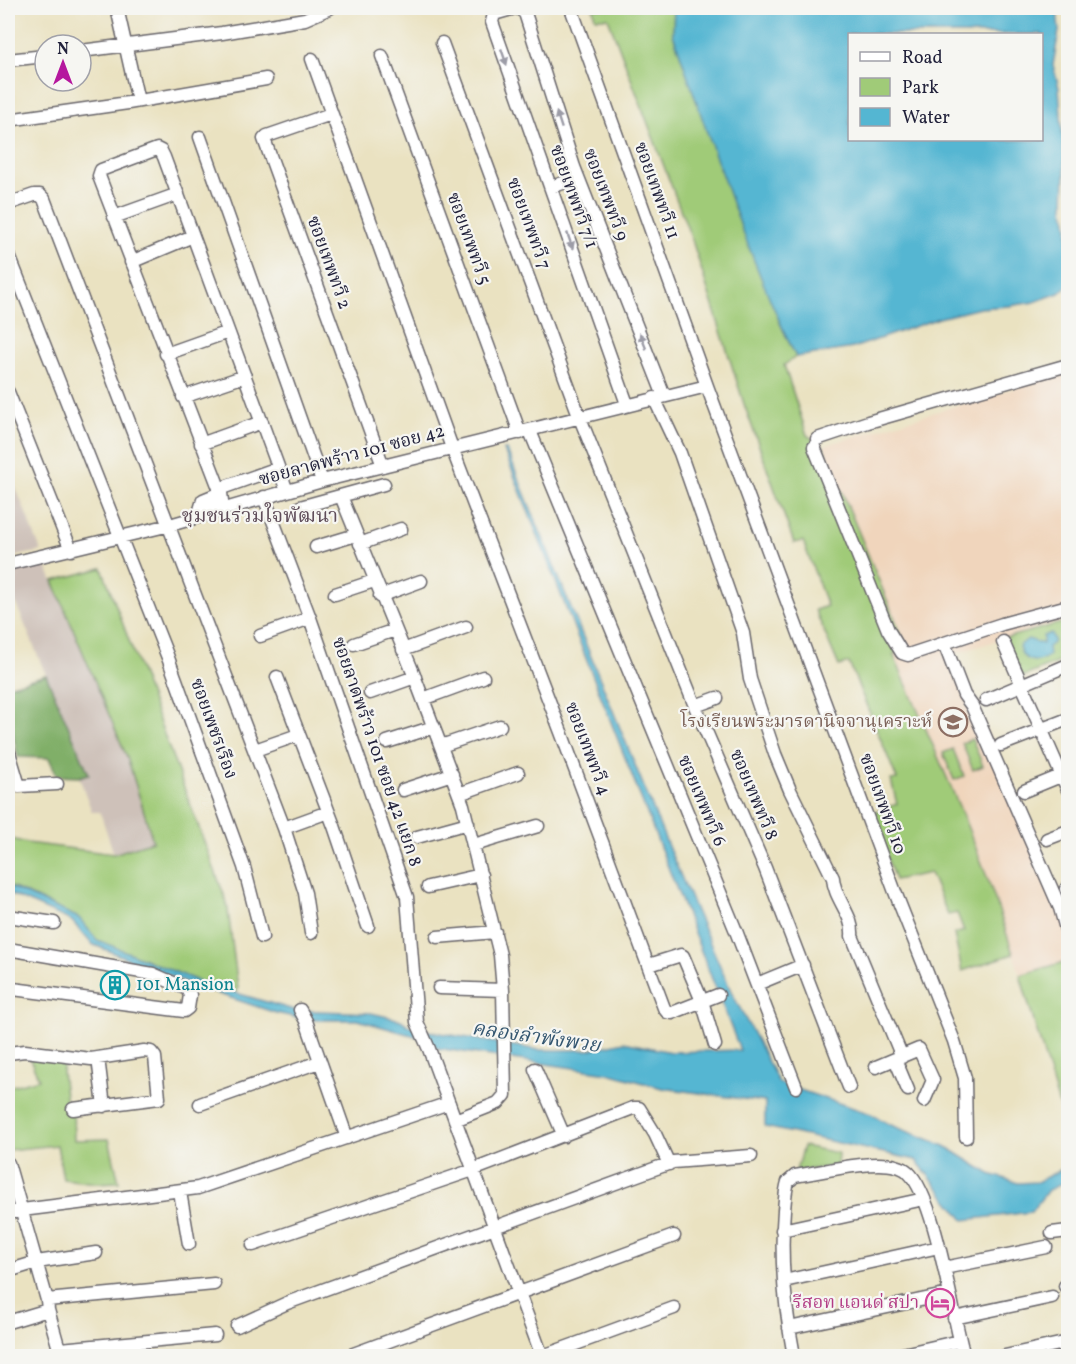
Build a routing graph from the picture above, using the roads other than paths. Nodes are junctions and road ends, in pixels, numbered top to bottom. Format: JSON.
{"nodes":[{"id":1,"x":117,"y":8,"type":"edge"},
{"id":2,"x":330,"y":8,"type":"edge"},
{"id":3,"x":513,"y":8,"type":"edge"},
{"id":4,"x":571,"y":8,"type":"edge"},
{"id":5,"x":313,"y":11,"type":"edge"},
{"id":6,"x":442,"y":43,"type":"dead end"},
{"id":7,"x":125,"y":45,"type":"junction"},
{"id":8,"x":93,"y":49,"type":"edge"},
{"id":9,"x":382,"y":56,"type":"dead end"},
{"id":10,"x":33,"y":57,"type":"edge"},
{"id":11,"x":312,"y":59,"type":"dead end"},
{"id":12,"x":8,"y":60,"type":"edge"},
{"id":13,"x":266,"y":79,"type":"dead end"},
{"id":14,"x":138,"y":101,"type":"junction"},
{"id":15,"x":331,"y":114,"type":"junction"},
{"id":16,"x":8,"y":120,"type":"edge"},
{"id":17,"x":200,"y":137,"type":"dead end"},
{"id":18,"x":578,"y":178,"type":"junction"},
{"id":19,"x":551,"y":187,"type":"junction"},
{"id":20,"x":177,"y":194,"type":"junction"},
{"id":21,"x":8,"y":204,"type":"edge"},
{"id":22,"x":114,"y":218,"type":"junction"},
{"id":23,"x":193,"y":236,"type":"junction"},
{"id":24,"x":8,"y":253,"type":"edge"},
{"id":25,"x":131,"y":261,"type":"junction"},
{"id":26,"x":228,"y":332,"type":"junction"},
{"id":27,"x":166,"y":354,"type":"junction"},
{"id":28,"x":1068,"y":365,"type":"edge"},
{"id":29,"x":244,"y":376,"type":"junction"},
{"id":30,"x":706,"y":386,"type":"junction"},
{"id":31,"x":8,"y":392,"type":"edge"},
{"id":32,"x":183,"y":397,"type":"junction"},
{"id":33,"x":659,"y":397,"type":"junction"},
{"id":34,"x":627,"y":405,"type":"junction"},
{"id":35,"x":580,"y":418,"type":"junction"},
{"id":36,"x":262,"y":422,"type":"junction"},
{"id":37,"x":525,"y":432,"type":"junction"},
{"id":38,"x":201,"y":444,"type":"junction"},
{"id":39,"x":452,"y":448,"type":"junction"},
{"id":40,"x":383,"y":466,"type":"junction"},
{"id":41,"x":278,"y":468,"type":"junction"},
{"id":42,"x":322,"y":481,"type":"junction"},
{"id":43,"x":384,"y":484,"type":"dead end"},
{"id":44,"x":220,"y":491,"type":"junction"},
{"id":45,"x":287,"y":491,"type":"junction"},
{"id":46,"x":341,"y":496,"type":"junction"},
{"id":47,"x":264,"y":497,"type":"junction"},
{"id":48,"x":300,"y":507,"type":"dead end"},
{"id":49,"x":207,"y":514,"type":"junction"},
{"id":50,"x":170,"y":525,"type":"junction"},
{"id":51,"x":401,"y":529,"type":"dead end"},
{"id":52,"x":119,"y":538,"type":"junction"},
{"id":53,"x":358,"y":539,"type":"junction"},
{"id":54,"x":316,"y":548,"type":"dead end"},
{"id":55,"x":71,"y":549,"type":"junction"},
{"id":56,"x":8,"y":564,"type":"edge"},
{"id":57,"x":374,"y":581,"type":"junction"},
{"id":58,"x":421,"y":581,"type":"dead end"},
{"id":59,"x":335,"y":594,"type":"dead end"},
{"id":60,"x":380,"y":596,"type":"junction"},
{"id":61,"x":1068,"y":606,"type":"edge"},
{"id":62,"x":310,"y":618,"type":"junction"},
{"id":63,"x":466,"y":627,"type":"dead end"},
{"id":64,"x":395,"y":630,"type":"junction"},
{"id":65,"x":260,"y":636,"type":"dead end"},
{"id":66,"x":1003,"y":642,"type":"dead end"},
{"id":67,"x":944,"y":643,"type":"junction"},
{"id":68,"x":354,"y":644,"type":"dead end"},
{"id":69,"x":403,"y":650,"type":"junction"},
{"id":70,"x":1068,"y":665,"type":"edge"},
{"id":71,"x":278,"y":677,"type":"dead end"},
{"id":72,"x":415,"y":677,"type":"junction"},
{"id":73,"x":483,"y":677,"type":"dead end"},
{"id":74,"x":1022,"y":684,"type":"junction"},
{"id":75,"x":370,"y":693,"type":"dead end"},
{"id":76,"x":717,"y":698,"type":"dead end"},
{"id":77,"x":423,"y":699,"type":"junction"},
{"id":78,"x":986,"y":700,"type":"dead end"},
{"id":79,"x":695,"y":706,"type":"junction"},
{"id":80,"x":1068,"y":719,"type":"edge"},
{"id":81,"x":500,"y":726,"type":"dead end"},
{"id":82,"x":434,"y":727,"type":"junction"},
{"id":83,"x":1042,"y":731,"type":"junction"},
{"id":84,"x":298,"y":735,"type":"junction"},
{"id":85,"x":387,"y":742,"type":"dead end"},
{"id":86,"x":1001,"y":745,"type":"dead end"},
{"id":87,"x":441,"y":747,"type":"junction"},
{"id":88,"x":8,"y":748,"type":"edge"},
{"id":89,"x":255,"y":750,"type":"junction"},
{"id":90,"x":518,"y":773,"type":"dead end"},
{"id":91,"x":452,"y":774,"type":"junction"},
{"id":92,"x":1065,"y":774,"type":"edge"},
{"id":93,"x":57,"y":784,"type":"dead end"},
{"id":94,"x":403,"y":790,"type":"dead end"},
{"id":95,"x":1068,"y":790,"type":"edge"},
{"id":96,"x":1024,"y":791,"type":"dead end"},
{"id":97,"x":459,"y":794,"type":"junction"},
{"id":98,"x":328,"y":812,"type":"junction"},
{"id":99,"x":468,"y":823,"type":"junction"},
{"id":100,"x":538,"y":825,"type":"dead end"},
{"id":101,"x":284,"y":828,"type":"junction"},
{"id":102,"x":1068,"y":831,"type":"edge"},
{"id":103,"x":417,"y":837,"type":"dead end"},
{"id":104,"x":1047,"y":839,"type":"dead end"},
{"id":105,"x":474,"y":845,"type":"junction"},
{"id":106,"x":481,"y":875,"type":"junction"},
{"id":107,"x":428,"y":887,"type":"dead end"},
{"id":108,"x":8,"y":916,"type":"edge"},
{"id":109,"x":54,"y":923,"type":"dead end"},
{"id":110,"x":368,"y":926,"type":"dead end"},
{"id":111,"x":495,"y":932,"type":"junction"},
{"id":112,"x":311,"y":933,"type":"dead end"},
{"id":113,"x":1068,"y":936,"type":"edge"},
{"id":114,"x":262,"y":937,"type":"dead end"},
{"id":115,"x":436,"y":937,"type":"dead end"},
{"id":116,"x":8,"y":949,"type":"edge"},
{"id":117,"x":649,"y":965,"type":"junction"},
{"id":118,"x":803,"y":965,"type":"junction"},
{"id":119,"x":757,"y":984,"type":"junction"},
{"id":120,"x":439,"y":988,"type":"dead end"},
{"id":121,"x":8,"y":991,"type":"edge"},
{"id":122,"x":503,"y":994,"type":"junction"},
{"id":123,"x":718,"y":995,"type":"dead end"},
{"id":124,"x":702,"y":1001,"type":"junction"},
{"id":125,"x":303,"y":1015,"type":"dead end"},
{"id":126,"x":715,"y":1045,"type":"dead end"},
{"id":127,"x":8,"y":1053,"type":"edge"},
{"id":128,"x":98,"y":1058,"type":"junction"},
{"id":129,"x":898,"y":1058,"type":"junction"},
{"id":130,"x":319,"y":1062,"type":"junction"},
{"id":131,"x":876,"y":1067,"type":"dead end"},
{"id":132,"x":535,"y":1069,"type":"dead end"},
{"id":133,"x":796,"y":1087,"type":"dead end"},
{"id":134,"x":849,"y":1087,"type":"dead end"},
{"id":135,"x":908,"y":1090,"type":"dead end"},
{"id":136,"x":924,"y":1101,"type":"dead end"},
{"id":137,"x":449,"y":1103,"type":"junction"},
{"id":138,"x":200,"y":1104,"type":"dead end"},
{"id":139,"x":104,"y":1106,"type":"junction"},
{"id":140,"x":73,"y":1109,"type":"dead end"},
{"id":141,"x":455,"y":1120,"type":"junction"},
{"id":142,"x":564,"y":1136,"type":"junction"},
{"id":143,"x":966,"y":1137,"type":"dead end"},
{"id":144,"x":347,"y":1138,"type":"junction"},
{"id":145,"x":751,"y":1156,"type":"dead end"},
{"id":146,"x":8,"y":1163,"type":"edge"},
{"id":147,"x":669,"y":1164,"type":"junction"},
{"id":148,"x":473,"y":1170,"type":"junction"},
{"id":149,"x":180,"y":1192,"type":"junction"},
{"id":150,"x":924,"y":1198,"type":"junction"},
{"id":151,"x":22,"y":1210,"type":"junction"},
{"id":152,"x":8,"y":1213,"type":"edge"},
{"id":153,"x":494,"y":1227,"type":"junction"},
{"id":154,"x":782,"y":1230,"type":"junction"},
{"id":155,"x":1068,"y":1231,"type":"edge"},
{"id":156,"x":1052,"y":1233,"type":"dead end"},
{"id":157,"x":674,"y":1236,"type":"dead end"},
{"id":158,"x":189,"y":1244,"type":"dead end"},
{"id":159,"x":253,"y":1245,"type":"dead end"},
{"id":160,"x":939,"y":1247,"type":"junction"},
{"id":161,"x":1046,"y":1247,"type":"dead end"},
{"id":162,"x":96,"y":1253,"type":"dead end"},
{"id":163,"x":37,"y":1262,"type":"junction"},
{"id":164,"x":944,"y":1268,"type":"junction"},
{"id":165,"x":8,"y":1271,"type":"edge"},
{"id":166,"x":784,"y":1281,"type":"junction"},
{"id":167,"x":214,"y":1284,"type":"dead end"},
{"id":168,"x":518,"y":1293,"type":"junction"},
{"id":169,"x":949,"y":1294,"type":"junction"},
{"id":170,"x":1052,"y":1297,"type":"dead end"},
{"id":171,"x":48,"y":1305,"type":"junction"},
{"id":172,"x":674,"y":1308,"type":"dead end"},
{"id":173,"x":954,"y":1318,"type":"junction"},
{"id":174,"x":8,"y":1322,"type":"edge"},
{"id":175,"x":237,"y":1326,"type":"dead end"},
{"id":176,"x":789,"y":1328,"type":"junction"},
{"id":177,"x":215,"y":1335,"type":"dead end"},
{"id":178,"x":960,"y":1341,"type":"junction"},
{"id":179,"x":1064,"y":1343,"type":"dead end"},
{"id":180,"x":60,"y":1353,"type":"edge"},
{"id":181,"x":348,"y":1356,"type":"edge"},
{"id":182,"x":542,"y":1356,"type":"edge"},
{"id":183,"x":795,"y":1356,"type":"edge"},
{"id":184,"x":894,"y":1356,"type":"edge"},
{"id":185,"x":964,"y":1356,"type":"edge"},
{"id":186,"x":1005,"y":1356,"type":"edge"}],
"edges":[{"from":1,"to":7,"type":"street"},
{"from":2,"to":5,"type":"street"},
{"from":18,"to":3,"type":"street","name":"ซอยเทพทวี 9","one_way":true},
{"from":3,"to":19,"type":"street","name":"ซอยเทพทวี 7/1","one_way":true},
{"from":4,"to":30,"type":"street","name":"ซอยเทพทวี 11"},
{"from":5,"to":7,"type":"street"},
{"from":6,"to":35,"type":"street","name":"ซอยเทพทวี 7"},
{"from":7,"to":8,"type":"street"},
{"from":7,"to":14,"type":"street"},
{"from":9,"to":37,"type":"street","name":"ซอยเทพทวี 5"},
{"from":10,"to":12,"type":"street"},
{"from":11,"to":15,"type":"street","name":"ซอยเทพทวี 4"},
{"from":13,"to":14,"type":"street"},
{"from":14,"to":16,"type":"street"},
{"from":15,"to":39,"type":"street","name":"ซอยเทพทวี 4"},
{"from":15,"to":40,"type":"street","name":"ซอยเทพทวี 2"},
{"from":17,"to":42,"type":"street"},
{"from":18,"to":19,"type":"street"},
{"from":33,"to":18,"type":"street","name":"ซอยเทพทวี 9","one_way":true},
{"from":19,"to":34,"type":"street","name":"ซอยเทพทวี 7/1","one_way":true},
{"from":20,"to":22,"type":"street"},
{"from":20,"to":22,"type":"street"},
{"from":20,"to":23,"type":"street"},
{"from":21,"to":50,"type":"street"},
{"from":22,"to":25,"type":"street"},
{"from":23,"to":25,"type":"street"},
{"from":23,"to":26,"type":"street"},
{"from":24,"to":52,"type":"street","name":"ซอยเพชรเรือง"},
{"from":25,"to":27,"type":"street"},
{"from":26,"to":27,"type":"street"},
{"from":26,"to":29,"type":"street"},
{"from":27,"to":32,"type":"street"},
{"from":28,"to":67,"type":"street"},
{"from":29,"to":32,"type":"street"},
{"from":29,"to":36,"type":"street"},
{"from":30,"to":33,"type":"street","name":"ซอยลาดพร้าว 101 ซอย 42"},
{"from":30,"to":143,"type":"street","name":"ซอยเทพทวี 10"},
{"from":31,"to":55,"type":"street"},
{"from":32,"to":38,"type":"street"},
{"from":33,"to":34,"type":"street","name":"ซอยลาดพร้าว 101 ซอย 42"},
{"from":33,"to":129,"type":"street","name":"ซอยเทพทวี 9"},
{"from":34,"to":35,"type":"street","name":"ซอยลาดพร้าว 101 ซอย 42"},
{"from":35,"to":37,"type":"street","name":"ซอยลาดพร้าว 101 ซอย 42"},
{"from":35,"to":79,"type":"street","name":"ซอยเทพทวี 8"},
{"from":36,"to":38,"type":"street"},
{"from":36,"to":41,"type":"street"},
{"from":37,"to":39,"type":"street","name":"ซอยลาดพร้าว 101 ซอย 42"},
{"from":37,"to":119,"type":"street","name":"ซอยเทพทวี 6"},
{"from":38,"to":44,"type":"street"},
{"from":39,"to":40,"type":"street","name":"ซอยลาดพร้าว 101 ซอย 42"},
{"from":39,"to":117,"type":"street","name":"ซอยเทพทวี 4"},
{"from":40,"to":42,"type":"street","name":"ซอยลาดพร้าว 101 ซอย 42"},
{"from":41,"to":44,"type":"street"},
{"from":41,"to":45,"type":"street"},
{"from":42,"to":45,"type":"street","name":"ซอยลาดพร้าว 101 ซอย 42"},
{"from":43,"to":46,"type":"street"},
{"from":44,"to":49,"type":"street"},
{"from":45,"to":47,"type":"street","name":"ซอยลาดพร้าว 101 ซอย 42"},
{"from":46,"to":48,"type":"street"},
{"from":46,"to":53,"type":"street"},
{"from":47,"to":49,"type":"street","name":"ซอยลาดพร้าว 101 ซอย 42"},
{"from":47,"to":62,"type":"street","name":"ซอยลาดพร้าว 101 ซอย 42 แยก 8"},
{"from":49,"to":50,"type":"street","name":"ซอยลาดพร้าว 101 ซอย 42"},
{"from":50,"to":52,"type":"street","name":"ซอยลาดพร้าว 101 ซอย 42"},
{"from":50,"to":89,"type":"street"},
{"from":51,"to":53,"type":"street"},
{"from":52,"to":55,"type":"street","name":"ซอยลาดพร้าว 101 ซอย 42"},
{"from":52,"to":114,"type":"street","name":"ซอยเพชรเรือง"},
{"from":53,"to":54,"type":"street"},
{"from":53,"to":57,"type":"street"},
{"from":55,"to":56,"type":"street","name":"ซอยลาดพร้าว 101 ซอย 42"},
{"from":57,"to":59,"type":"street"},
{"from":57,"to":60,"type":"street"},
{"from":58,"to":60,"type":"street"},
{"from":60,"to":64,"type":"street"},
{"from":61,"to":67,"type":"street"},
{"from":62,"to":65,"type":"street"},
{"from":62,"to":137,"type":"street","name":"ซอยลาดพร้าว 101 ซอย 42 แยก 8"},
{"from":63,"to":69,"type":"street"},
{"from":64,"to":68,"type":"street"},
{"from":64,"to":69,"type":"street"},
{"from":66,"to":74,"type":"street"},
{"from":67,"to":113,"type":"street"},
{"from":69,"to":72,"type":"street"},
{"from":70,"to":74,"type":"street"},
{"from":71,"to":84,"type":"street"},
{"from":72,"to":75,"type":"street"},
{"from":72,"to":77,"type":"street"},
{"from":73,"to":77,"type":"street"},
{"from":74,"to":78,"type":"street"},
{"from":74,"to":83,"type":"street"},
{"from":76,"to":79,"type":"street"},
{"from":77,"to":82,"type":"street"},
{"from":79,"to":118,"type":"street","name":"ซอยเทพทวี 8"},
{"from":80,"to":83,"type":"street"},
{"from":81,"to":87,"type":"street"},
{"from":82,"to":85,"type":"street"},
{"from":82,"to":87,"type":"street"},
{"from":83,"to":86,"type":"street"},
{"from":83,"to":92,"type":"street"},
{"from":84,"to":89,"type":"street"},
{"from":84,"to":98,"type":"street"},
{"from":87,"to":91,"type":"street"},
{"from":88,"to":93,"type":"street"},
{"from":89,"to":101,"type":"street"},
{"from":90,"to":97,"type":"street"},
{"from":91,"to":94,"type":"street"},
{"from":91,"to":97,"type":"street"},
{"from":92,"to":95,"type":"street"},
{"from":92,"to":96,"type":"street"},
{"from":97,"to":99,"type":"street"},
{"from":98,"to":101,"type":"street"},
{"from":98,"to":110,"type":"street"},
{"from":99,"to":103,"type":"street"},
{"from":99,"to":105,"type":"street"},
{"from":100,"to":105,"type":"street"},
{"from":101,"to":112,"type":"street"},
{"from":102,"to":104,"type":"street"},
{"from":105,"to":106,"type":"street"},
{"from":106,"to":107,"type":"street"},
{"from":106,"to":111,"type":"street"},
{"from":108,"to":109,"type":"street"},
{"from":111,"to":115,"type":"street"},
{"from":111,"to":122,"type":"street"},
{"from":116,"to":121,"type":"street"},
{"from":117,"to":124,"type":"street"},
{"from":117,"to":124,"type":"street","name":"ซอยเทพทวี 4"},
{"from":118,"to":119,"type":"street"},
{"from":118,"to":134,"type":"street","name":"ซอยเทพทวี 8"},
{"from":119,"to":133,"type":"street","name":"ซอยเทพทวี 6"},
{"from":120,"to":122,"type":"street"},
{"from":122,"to":141,"type":"street"},
{"from":123,"to":124,"type":"street","name":"ซอยเทพทวี 4"},
{"from":124,"to":126,"type":"street"},
{"from":125,"to":130,"type":"street"},
{"from":127,"to":128,"type":"street"},
{"from":128,"to":139,"type":"street"},
{"from":128,"to":139,"type":"street"},
{"from":129,"to":131,"type":"street"},
{"from":129,"to":135,"type":"street","name":"ซอยเทพทวี 9"},
{"from":129,"to":136,"type":"street"},
{"from":130,"to":138,"type":"street"},
{"from":130,"to":144,"type":"street"},
{"from":132,"to":142,"type":"street"},
{"from":137,"to":141,"type":"street"},
{"from":137,"to":144,"type":"street"},
{"from":139,"to":140,"type":"street"},
{"from":141,"to":148,"type":"street"},
{"from":142,"to":147,"type":"street"},
{"from":142,"to":148,"type":"street"},
{"from":144,"to":149,"type":"street"},
{"from":145,"to":147,"type":"street"},
{"from":146,"to":151,"type":"street"},
{"from":147,"to":153,"type":"street"},
{"from":148,"to":153,"type":"street"},
{"from":148,"to":159,"type":"street"},
{"from":149,"to":151,"type":"street"},
{"from":149,"to":158,"type":"street"},
{"from":150,"to":154,"type":"street"},
{"from":150,"to":154,"type":"street"},
{"from":150,"to":160,"type":"street"},
{"from":151,"to":152,"type":"street"},
{"from":151,"to":163,"type":"street"},
{"from":153,"to":168,"type":"street"},
{"from":153,"to":175,"type":"street"},
{"from":154,"to":166,"type":"street"},
{"from":155,"to":156,"type":"street"},
{"from":157,"to":168,"type":"street"},
{"from":160,"to":164,"type":"street"},
{"from":160,"to":166,"type":"street"},
{"from":161,"to":164,"type":"street"},
{"from":162,"to":163,"type":"street"},
{"from":163,"to":165,"type":"street"},
{"from":163,"to":171,"type":"street"},
{"from":164,"to":169,"type":"street"},
{"from":166,"to":176,"type":"street"},
{"from":167,"to":171,"type":"street"},
{"from":168,"to":181,"type":"street"},
{"from":168,"to":182,"type":"street"},
{"from":169,"to":173,"type":"street"},
{"from":169,"to":176,"type":"street"},
{"from":170,"to":173,"type":"street"},
{"from":171,"to":174,"type":"street"},
{"from":171,"to":180,"type":"street"},
{"from":172,"to":182,"type":"street"},
{"from":173,"to":178,"type":"street"},
{"from":176,"to":183,"type":"street"},
{"from":177,"to":180,"type":"street"},
{"from":178,"to":184,"type":"street"},
{"from":178,"to":185,"type":"street"},
{"from":179,"to":186,"type":"street"}]}
